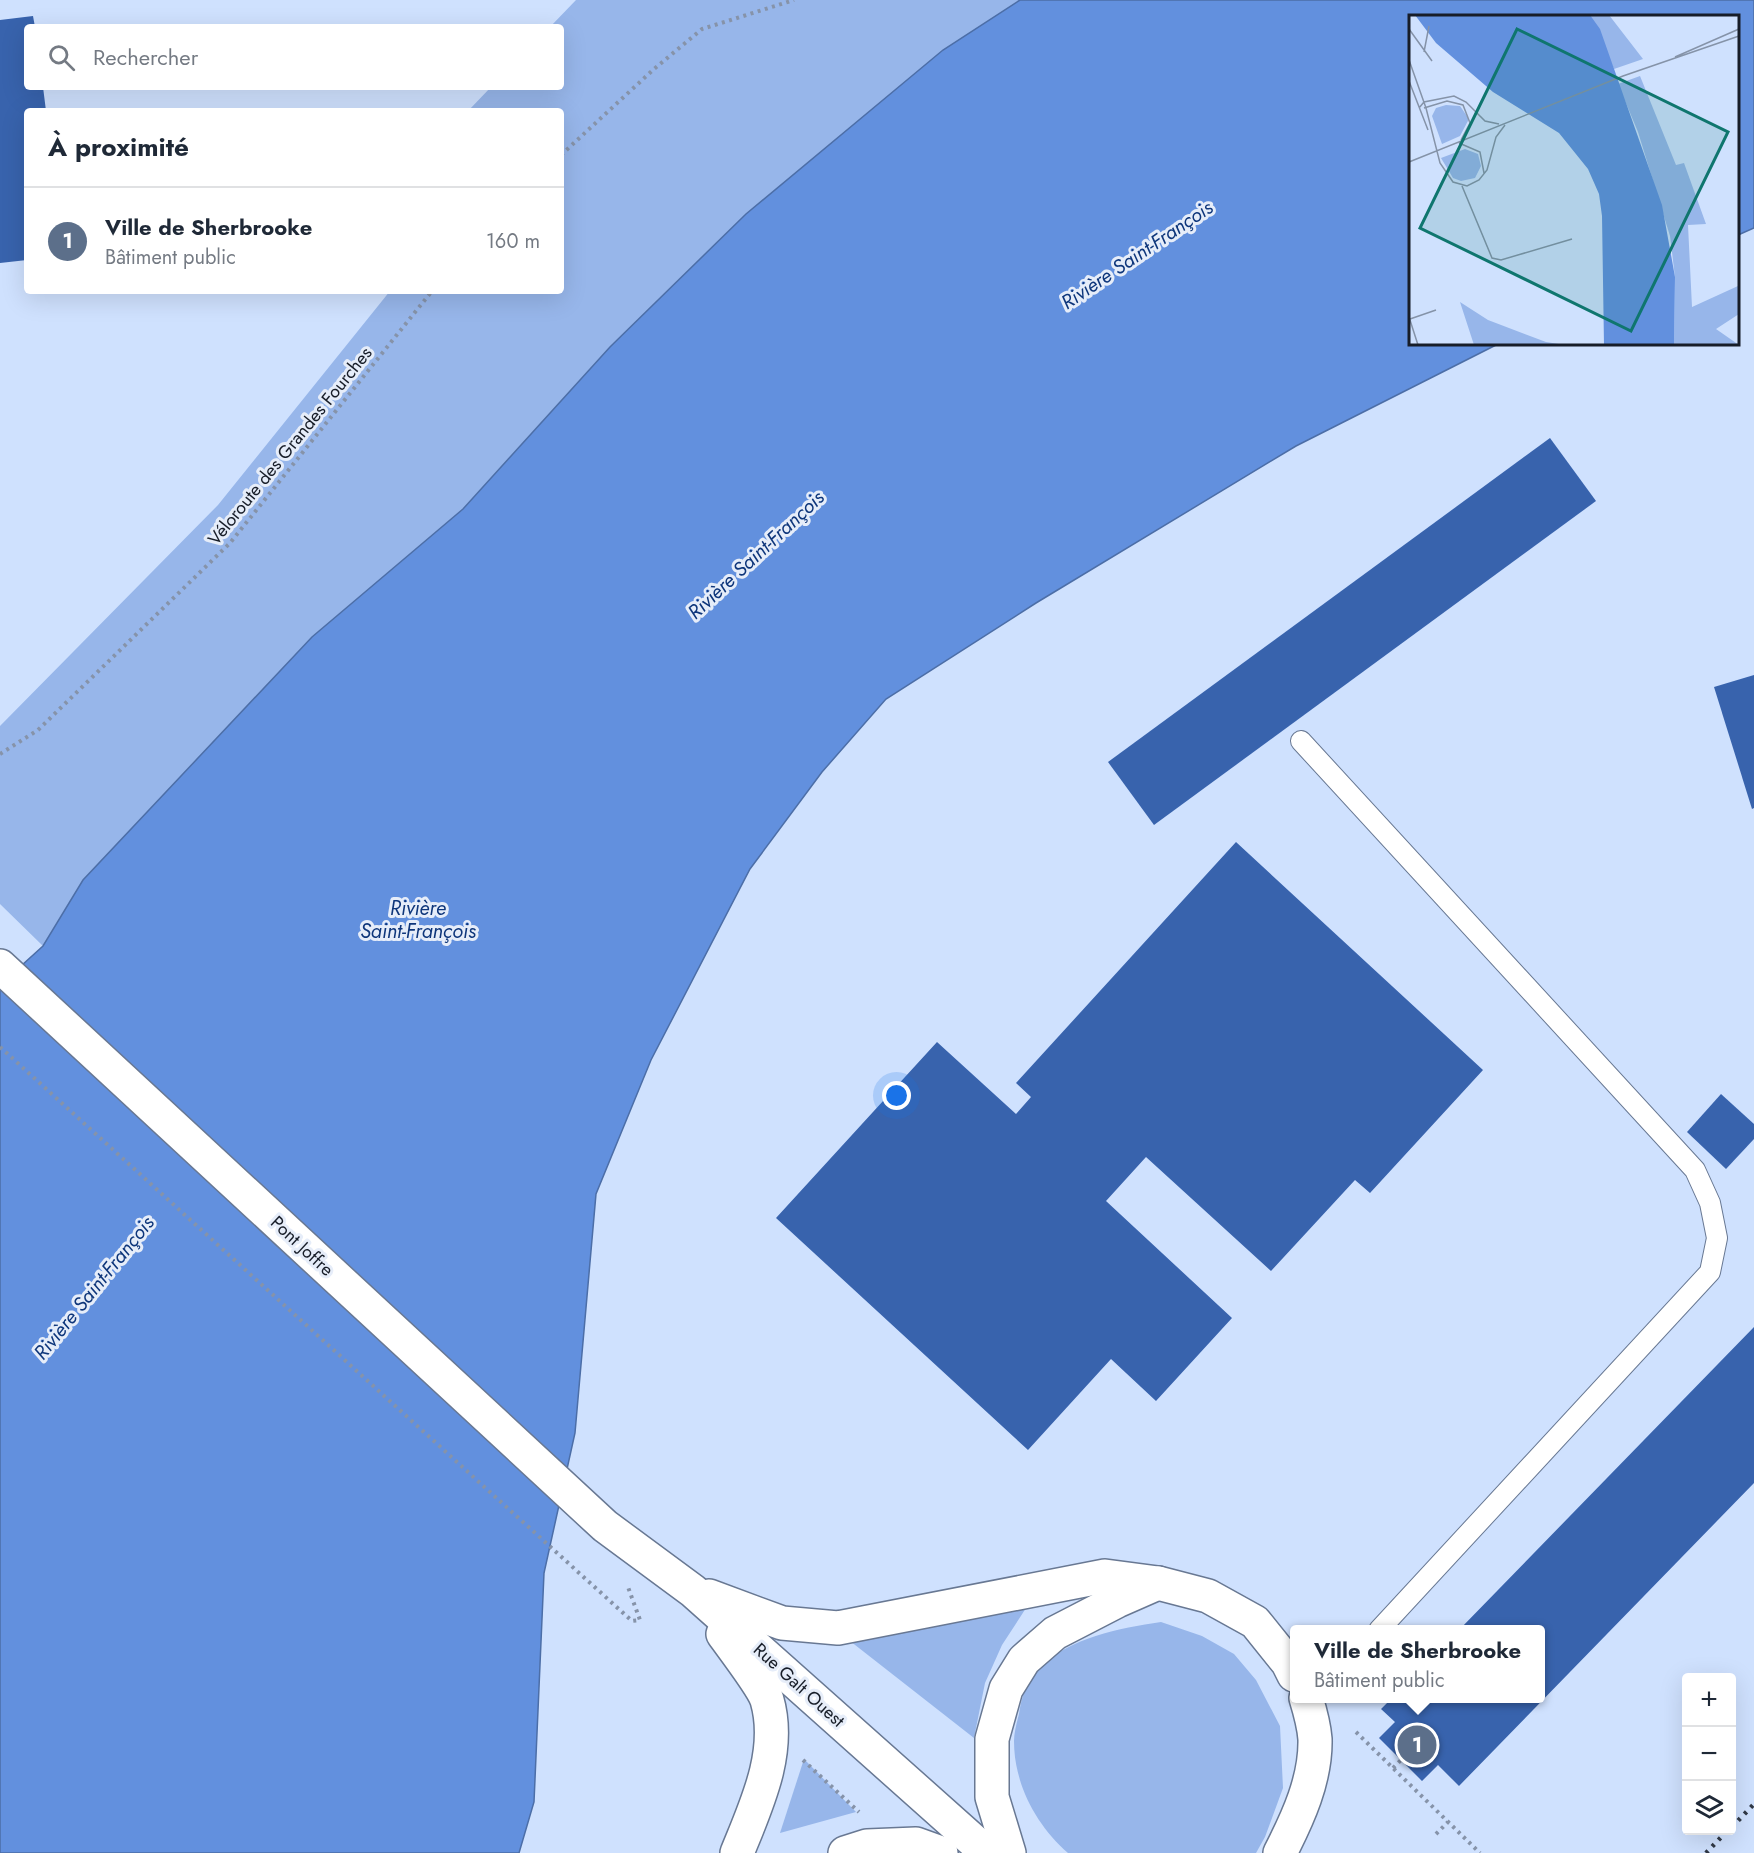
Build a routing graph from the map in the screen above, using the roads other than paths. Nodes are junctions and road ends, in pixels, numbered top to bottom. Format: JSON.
{"nodes":[{"id":1,"x":1301,"y":741,"type":"dead end"},
{"id":2,"x":0,"y":966,"type":"edge"},
{"id":3,"x":605,"y":1526,"type":"joint"},
{"id":4,"x":1158,"y":1583,"type":"junction"},
{"id":5,"x":693,"y":1591,"type":"junction"},
{"id":6,"x":1383,"y":1625,"type":"edge"},
{"id":7,"x":1290,"y":1667,"type":"edge"},
{"id":8,"x":1307,"y":1703,"type":"edge"},
{"id":9,"x":737,"y":1853,"type":"edge"},
{"id":10,"x":845,"y":1853,"type":"edge"},
{"id":11,"x":941,"y":1853,"type":"edge"},
{"id":12,"x":987,"y":1853,"type":"edge"},
{"id":13,"x":1009,"y":1853,"type":"edge"},
{"id":14,"x":1280,"y":1853,"type":"edge"}],
"edges":[{"from":1,"to":6,"type":"lane"},
{"from":2,"to":3,"type":"main road","name":"Pont Joffre"},
{"from":3,"to":5,"type":"main road","name":"Rue Galt Ouest"},
{"from":4,"to":5,"type":"main road"},
{"from":4,"to":7,"type":"main road"},
{"from":4,"to":13,"type":"main road"},
{"from":5,"to":9,"type":"main road"},
{"from":5,"to":12,"type":"main road","name":"Rue Galt Ouest"},
{"from":8,"to":14,"type":"main road"},
{"from":10,"to":11,"type":"main road"}]}
